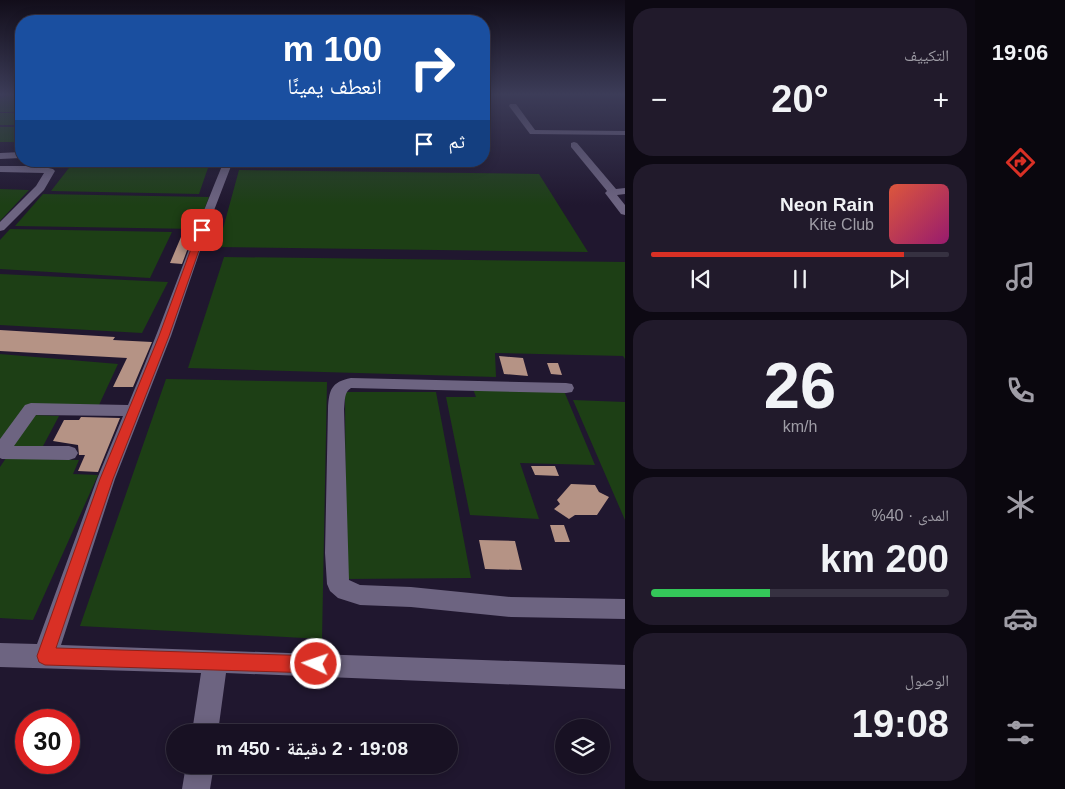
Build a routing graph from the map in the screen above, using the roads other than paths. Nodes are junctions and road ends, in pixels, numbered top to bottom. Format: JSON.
{"nodes":[{"id":1,"x":533,"y":132,"type":"edge"},
{"id":2,"x":625,"y":133,"type":"edge"},
{"id":3,"x":574,"y":145,"type":"dead end"},
{"id":4,"x":15,"y":155,"type":"edge"},
{"id":5,"x":0,"y":156,"type":"edge"},
{"id":6,"x":227,"y":167,"type":"edge"},
{"id":7,"x":0,"y":168,"type":"edge"},
{"id":8,"x":612,"y":191,"type":"junction"},
{"id":9,"x":625,"y":191,"type":"edge"},
{"id":10,"x":625,"y":212,"type":"edge"},
{"id":11,"x":0,"y":228,"type":"edge"},
{"id":12,"x":566,"y":388,"type":"dead end"},
{"id":13,"x":133,"y":411,"type":"junction"},
{"id":14,"x":1,"y":450,"type":"edge"},
{"id":15,"x":69,"y":453,"type":"dead end"},
{"id":16,"x":625,"y":609,"type":"edge"},
{"id":17,"x":0,"y":655,"type":"edge"},
{"id":18,"x":45,"y":656,"type":"junction"},
{"id":19,"x":215,"y":662,"type":"junction"},
{"id":20,"x":625,"y":678,"type":"edge"},
{"id":21,"x":206,"y":724,"type":"edge"},
{"id":22,"x":198,"y":774,"type":"edge"},
{"id":23,"x":196,"y":789,"type":"edge"}],
"edges":[{"from":1,"to":2,"type":"street"},
{"from":3,"to":8,"type":"street"},
{"from":4,"to":5,"type":"street"},
{"from":6,"to":13,"type":"street"},
{"from":7,"to":11,"type":"street"},
{"from":8,"to":9,"type":"street"},
{"from":8,"to":10,"type":"street"},
{"from":12,"to":16,"type":"street"},
{"from":13,"to":14,"type":"street"},
{"from":13,"to":18,"type":"street"},
{"from":14,"to":15,"type":"street"},
{"from":17,"to":18,"type":"street"},
{"from":18,"to":19,"type":"street"},
{"from":19,"to":20,"type":"street"},
{"from":19,"to":21,"type":"street"},
{"from":22,"to":23,"type":"street"}]}
